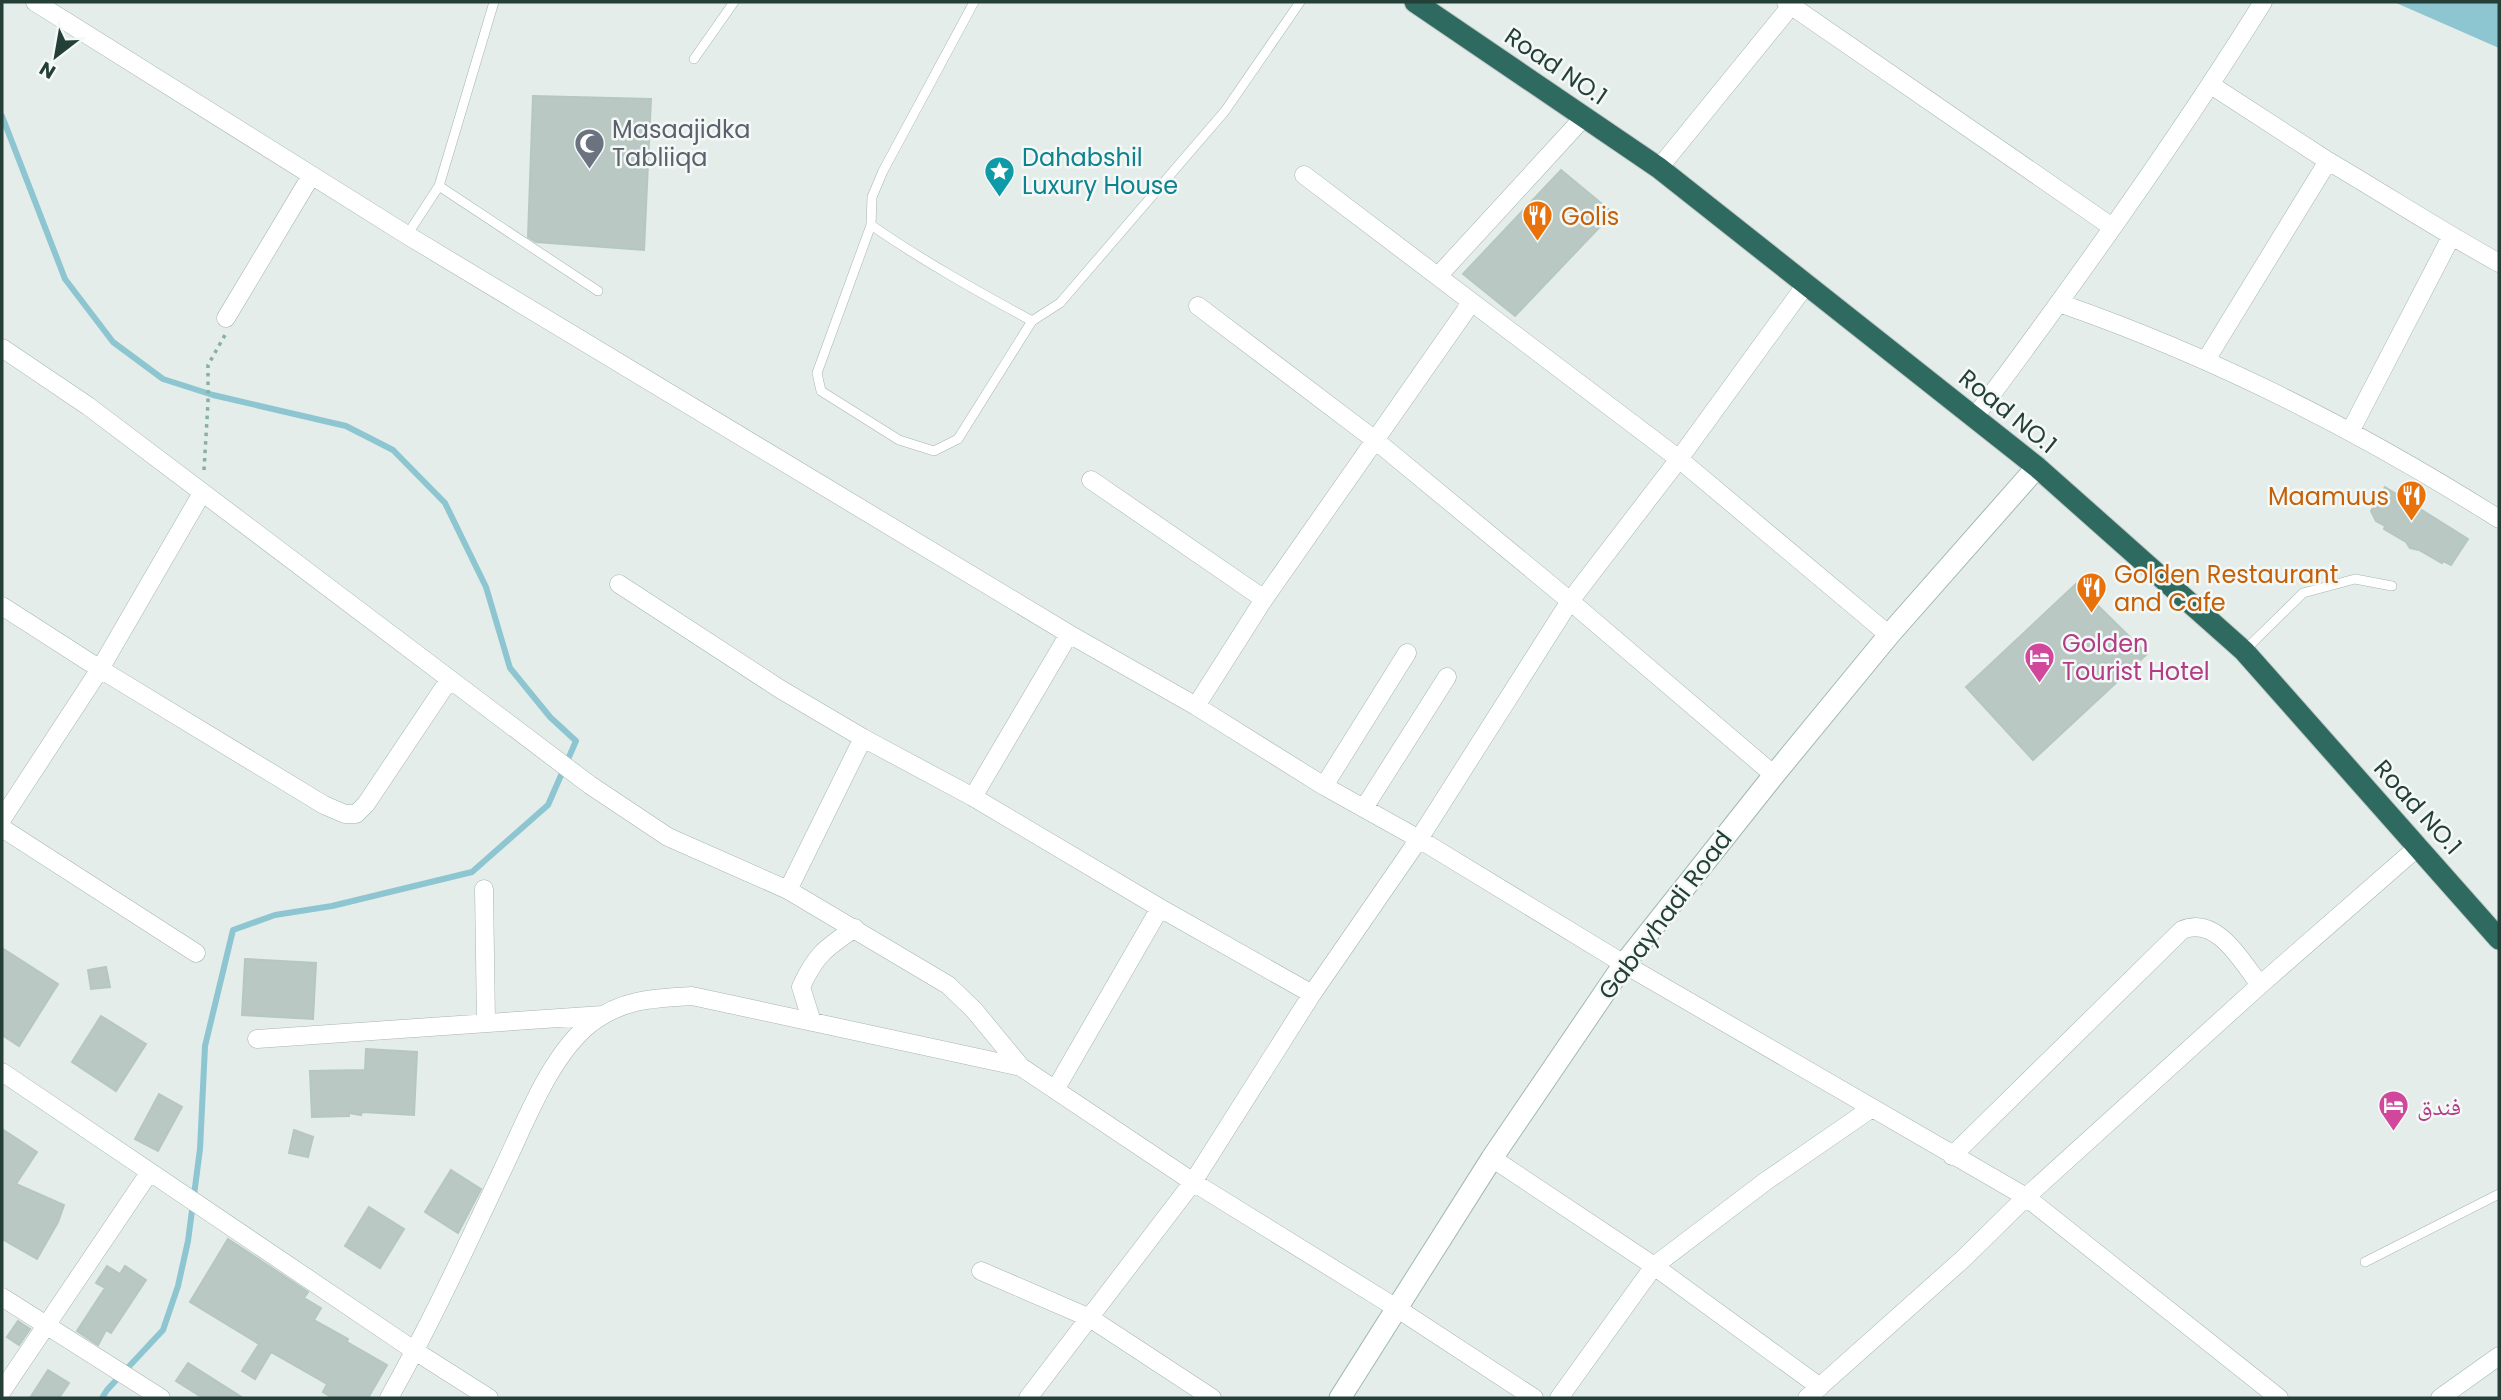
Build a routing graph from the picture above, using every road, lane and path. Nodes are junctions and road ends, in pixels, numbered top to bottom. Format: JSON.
{"nodes":[{"id":1,"x":35,"y":2,"type":"edge"},
{"id":2,"x":494,"y":2,"type":"edge"},
{"id":3,"x":734,"y":2,"type":"edge"},
{"id":4,"x":974,"y":2,"type":"edge"},
{"id":5,"x":1300,"y":2,"type":"edge"},
{"id":6,"x":1415,"y":2,"type":"edge"},
{"id":7,"x":2263,"y":2,"type":"edge"},
{"id":8,"x":1791,"y":3,"type":"edge"},
{"id":9,"x":694,"y":59,"type":"dead end"},
{"id":10,"x":2211,"y":85,"type":"junction"},
{"id":11,"x":1584,"y":117,"type":"junction"},
{"id":12,"x":2328,"y":161,"type":"junction"},
{"id":13,"x":1659,"y":168,"type":"junction"},
{"id":14,"x":1304,"y":175,"type":"dead end"},
{"id":15,"x":311,"y":176,"type":"junction"},
{"id":16,"x":439,"y":186,"type":"junction"},
{"id":17,"x":871,"y":225,"type":"junction"},
{"id":18,"x":2112,"y":227,"type":"junction"},
{"id":19,"x":407,"y":235,"type":"junction"},
{"id":20,"x":2451,"y":237,"type":"junction"},
{"id":21,"x":2499,"y":263,"type":"edge"},
{"id":22,"x":1439,"y":275,"type":"junction"},
{"id":23,"x":1807,"y":283,"type":"junction"},
{"id":24,"x":598,"y":291,"type":"dead end"},
{"id":25,"x":1471,"y":303,"type":"junction"},
{"id":26,"x":2059,"y":303,"type":"junction"},
{"id":27,"x":1198,"y":306,"type":"dead end"},
{"id":28,"x":226,"y":318,"type":"joint"},
{"id":29,"x":1032,"y":321,"type":"junction"},
{"id":30,"x":2,"y":348,"type":"edge"},
{"id":31,"x":2206,"y":360,"type":"junction"},
{"id":32,"x":1974,"y":418,"type":"junction"},
{"id":33,"x":2351,"y":430,"type":"junction"},
{"id":34,"x":1375,"y":440,"type":"junction"},
{"id":35,"x":1679,"y":460,"type":"junction"},
{"id":36,"x":2037,"y":467,"type":"junction"},
{"id":37,"x":1091,"y":480,"type":"dead end"},
{"id":38,"x":202,"y":493,"type":"junction"},
{"id":39,"x":2499,"y":519,"type":"edge"},
{"id":40,"x":619,"y":584,"type":"dead end"},
{"id":41,"x":2392,"y":586,"type":"dead end"},
{"id":42,"x":1264,"y":599,"type":"junction"},
{"id":43,"x":1570,"y":601,"type":"junction"},
{"id":44,"x":2,"y":606,"type":"edge"},
{"id":45,"x":1069,"y":634,"type":"junction"},
{"id":46,"x":1889,"y":635,"type":"junction"},
{"id":47,"x":2244,"y":651,"type":"junction"},
{"id":48,"x":1407,"y":653,"type":"dead end"},
{"id":49,"x":100,"y":670,"type":"junction"},
{"id":50,"x":1447,"y":677,"type":"dead end"},
{"id":51,"x":449,"y":680,"type":"junction"},
{"id":52,"x":1196,"y":706,"type":"junction"},
{"id":53,"x":863,"y":738,"type":"junction"},
{"id":54,"x":1774,"y":775,"type":"junction"},
{"id":55,"x":1324,"y":786,"type":"junction"},
{"id":56,"x":973,"y":797,"type":"junction"},
{"id":57,"x":1364,"y":808,"type":"junction"},
{"id":58,"x":2,"y":819,"type":"edge"},
{"id":59,"x":2,"y":828,"type":"edge"},
{"id":60,"x":1419,"y":839,"type":"junction"},
{"id":61,"x":2418,"y":846,"type":"junction"},
{"id":62,"x":484,"y":889,"type":"dead end"},
{"id":63,"x":788,"y":890,"type":"junction"},
{"id":64,"x":1160,"y":908,"type":"junction"},
{"id":65,"x":855,"y":928,"type":"junction"},
{"id":66,"x":2499,"y":939,"type":"edge"},
{"id":67,"x":197,"y":953,"type":"dead end"},
{"id":68,"x":1624,"y":964,"type":"junction"},
{"id":69,"x":2260,"y":985,"type":"junction"},
{"id":70,"x":1312,"y":994,"type":"junction"},
{"id":71,"x":604,"y":1015,"type":"junction"},
{"id":72,"x":812,"y":1022,"type":"junction"},
{"id":73,"x":486,"y":1023,"type":"junction"},
{"id":74,"x":257,"y":1039,"type":"dead end"},
{"id":75,"x":1021,"y":1067,"type":"junction"},
{"id":76,"x":2,"y":1072,"type":"edge"},
{"id":77,"x":1055,"y":1090,"type":"junction"},
{"id":78,"x":1872,"y":1108,"type":"junction"},
{"id":79,"x":1952,"y":1156,"type":"junction"},
{"id":80,"x":1492,"y":1158,"type":"junction"},
{"id":81,"x":149,"y":1173,"type":"junction"},
{"id":82,"x":1193,"y":1182,"type":"junction"},
{"id":83,"x":2499,"y":1194,"type":"edge"},
{"id":84,"x":2026,"y":1197,"type":"junction"},
{"id":85,"x":2365,"y":1262,"type":"dead end"},
{"id":86,"x":1654,"y":1266,"type":"junction"},
{"id":87,"x":981,"y":1271,"type":"dead end"},
{"id":88,"x":2,"y":1297,"type":"edge"},
{"id":89,"x":1398,"y":1309,"type":"junction"},
{"id":90,"x":1090,"y":1318,"type":"junction"},
{"id":91,"x":45,"y":1326,"type":"junction"},
{"id":92,"x":415,"y":1352,"type":"junction"},
{"id":93,"x":2499,"y":1356,"type":"edge"},
{"id":94,"x":2,"y":1391,"type":"edge"},
{"id":95,"x":1813,"y":1392,"type":"edge"},
{"id":96,"x":161,"y":1398,"type":"edge"},
{"id":97,"x":389,"y":1398,"type":"edge"},
{"id":98,"x":489,"y":1398,"type":"edge"},
{"id":99,"x":1028,"y":1398,"type":"edge"},
{"id":100,"x":1212,"y":1398,"type":"edge"},
{"id":101,"x":1340,"y":1398,"type":"edge"},
{"id":102,"x":1534,"y":1398,"type":"edge"},
{"id":103,"x":1559,"y":1398,"type":"edge"},
{"id":104,"x":2279,"y":1398,"type":"edge"},
{"id":105,"x":2440,"y":1398,"type":"edge"}],
"edges":[{"from":1,"to":15,"type":"street"},
{"from":2,"to":16,"type":"lane"},
{"from":3,"to":9,"type":"lane"},
{"from":4,"to":17,"type":"lane"},
{"from":5,"to":29,"type":"lane"},
{"from":6,"to":11,"type":"highway","name":"Road NO.1"},
{"from":7,"to":10,"type":"street"},
{"from":8,"to":13,"type":"street"},
{"from":8,"to":18,"type":"street"},
{"from":10,"to":12,"type":"street"},
{"from":10,"to":18,"type":"street"},
{"from":11,"to":13,"type":"highway","name":"Road NO.1"},
{"from":11,"to":22,"type":"street"},
{"from":12,"to":20,"type":"street"},
{"from":12,"to":31,"type":"street"},
{"from":13,"to":23,"type":"highway","name":"Road NO.1"},
{"from":14,"to":22,"type":"street"},
{"from":15,"to":19,"type":"street"},
{"from":15,"to":28,"type":"street"},
{"from":16,"to":19,"type":"lane"},
{"from":16,"to":24,"type":"lane"},
{"from":17,"to":29,"type":"lane"},
{"from":17,"to":29,"type":"lane"},
{"from":18,"to":26,"type":"street"},
{"from":19,"to":45,"type":"street"},
{"from":20,"to":21,"type":"street"},
{"from":20,"to":33,"type":"street"},
{"from":22,"to":25,"type":"street"},
{"from":23,"to":32,"type":"highway","name":"Road NO.1"},
{"from":23,"to":35,"type":"street"},
{"from":25,"to":34,"type":"street"},
{"from":25,"to":35,"type":"street"},
{"from":26,"to":31,"type":"street"},
{"from":26,"to":32,"type":"street"},
{"from":27,"to":34,"type":"street"},
{"from":28,"to":38,"type":"path"},
{"from":30,"to":38,"type":"street"},
{"from":31,"to":33,"type":"street"},
{"from":32,"to":36,"type":"highway","name":"Road NO.1"},
{"from":33,"to":39,"type":"street"},
{"from":34,"to":42,"type":"street"},
{"from":34,"to":43,"type":"street"},
{"from":35,"to":43,"type":"street"},
{"from":35,"to":46,"type":"street"},
{"from":36,"to":46,"type":"street","name":"Gabayhadi Road"},
{"from":36,"to":47,"type":"highway","name":"Road NO.1"},
{"from":37,"to":42,"type":"street"},
{"from":38,"to":49,"type":"street"},
{"from":38,"to":51,"type":"street"},
{"from":40,"to":53,"type":"street"},
{"from":41,"to":47,"type":"lane"},
{"from":42,"to":52,"type":"street"},
{"from":43,"to":54,"type":"street"},
{"from":43,"to":60,"type":"street"},
{"from":44,"to":49,"type":"street"},
{"from":45,"to":52,"type":"street"},
{"from":45,"to":56,"type":"street"},
{"from":46,"to":54,"type":"street","name":"Gabayhadi Road"},
{"from":47,"to":61,"type":"highway","name":"Road NO.1"},
{"from":48,"to":55,"type":"street"},
{"from":49,"to":51,"type":"street"},
{"from":49,"to":58,"type":"street"},
{"from":50,"to":57,"type":"street"},
{"from":51,"to":63,"type":"street"},
{"from":52,"to":55,"type":"street"},
{"from":53,"to":56,"type":"street"},
{"from":53,"to":63,"type":"street"},
{"from":54,"to":68,"type":"street","name":"Gabayhadi Road"},
{"from":55,"to":57,"type":"street"},
{"from":56,"to":64,"type":"street"},
{"from":57,"to":60,"type":"street"},
{"from":59,"to":67,"type":"street"},
{"from":60,"to":68,"type":"street"},
{"from":60,"to":70,"type":"street"},
{"from":61,"to":66,"type":"highway","name":"Road NO.1"},
{"from":61,"to":69,"type":"street"},
{"from":62,"to":73,"type":"street"},
{"from":63,"to":65,"type":"street"},
{"from":64,"to":70,"type":"street"},
{"from":64,"to":77,"type":"street"},
{"from":65,"to":72,"type":"street"},
{"from":65,"to":75,"type":"street"},
{"from":68,"to":78,"type":"street"},
{"from":68,"to":80,"type":"street","name":"Gabayhadi Road"},
{"from":69,"to":79,"type":"street"},
{"from":69,"to":84,"type":"street"},
{"from":70,"to":82,"type":"street"},
{"from":71,"to":72,"type":"street"},
{"from":71,"to":73,"type":"street"},
{"from":71,"to":92,"type":"street"},
{"from":72,"to":75,"type":"street"},
{"from":73,"to":74,"type":"street"},
{"from":75,"to":77,"type":"street"},
{"from":76,"to":81,"type":"street"},
{"from":77,"to":82,"type":"street"},
{"from":78,"to":79,"type":"street"},
{"from":78,"to":86,"type":"street"},
{"from":79,"to":84,"type":"street"},
{"from":80,"to":86,"type":"street"},
{"from":80,"to":89,"type":"street","name":"Gabayhadi Road"},
{"from":81,"to":91,"type":"street"},
{"from":81,"to":92,"type":"street"},
{"from":82,"to":89,"type":"street"},
{"from":82,"to":90,"type":"street"},
{"from":83,"to":85,"type":"lane"},
{"from":84,"to":95,"type":"street"},
{"from":84,"to":104,"type":"street"},
{"from":86,"to":95,"type":"street"},
{"from":86,"to":103,"type":"street"},
{"from":87,"to":90,"type":"street"},
{"from":88,"to":91,"type":"street"},
{"from":89,"to":101,"type":"street","name":"Gabayhadi Road"},
{"from":89,"to":102,"type":"street"},
{"from":90,"to":99,"type":"street"},
{"from":90,"to":100,"type":"street"},
{"from":91,"to":94,"type":"street"},
{"from":91,"to":96,"type":"street"},
{"from":92,"to":97,"type":"street"},
{"from":92,"to":98,"type":"street"},
{"from":93,"to":105,"type":"street"}]}
